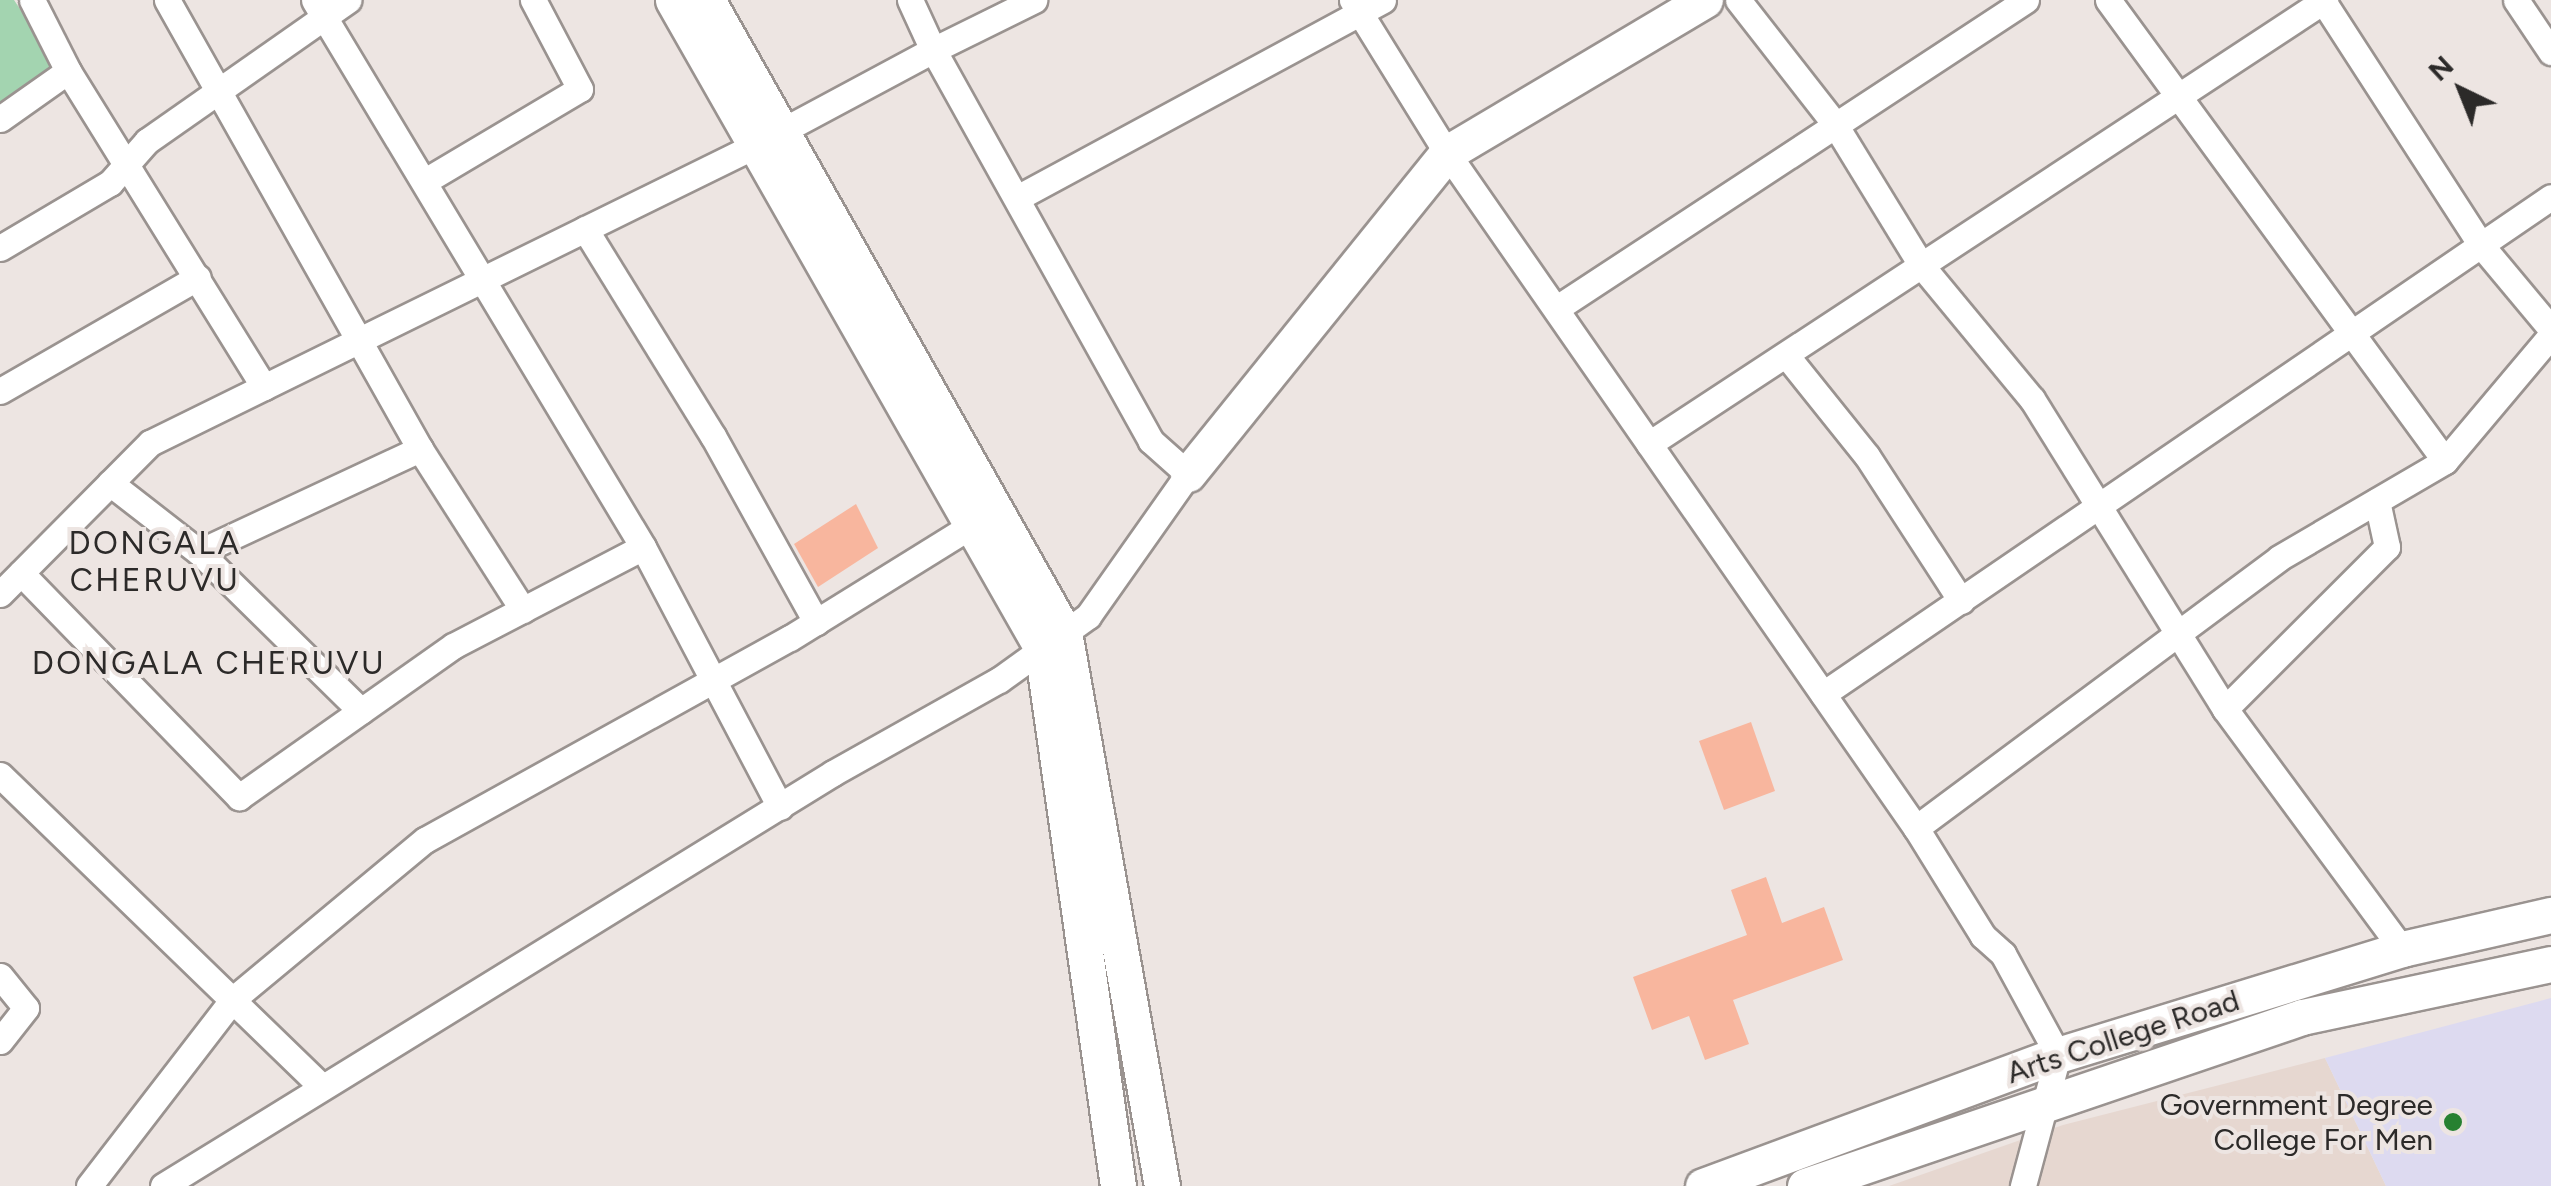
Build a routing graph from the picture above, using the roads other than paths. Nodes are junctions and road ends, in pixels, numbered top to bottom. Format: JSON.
{"nodes":[{"id":1,"x":32,"y":0,"type":"edge"},
{"id":2,"x":168,"y":0,"type":"edge"},
{"id":3,"x":348,"y":0,"type":"edge"},
{"id":4,"x":534,"y":0,"type":"edge"},
{"id":5,"x":673,"y":0,"type":"edge"},
{"id":6,"x":706,"y":0,"type":"edge"},
{"id":7,"x":910,"y":0,"type":"edge"},
{"id":8,"x":1034,"y":0,"type":"edge"},
{"id":9,"x":1384,"y":0,"type":"edge"},
{"id":10,"x":1705,"y":0,"type":"edge"},
{"id":11,"x":1738,"y":0,"type":"edge"},
{"id":12,"x":2026,"y":0,"type":"edge"},
{"id":13,"x":2108,"y":0,"type":"edge"},
{"id":14,"x":2324,"y":1,"type":"edge"},
{"id":15,"x":2528,"y":4,"type":"edge"},
{"id":16,"x":1356,"y":6,"type":"edge"},
{"id":17,"x":320,"y":9,"type":"edge"},
{"id":18,"x":933,"y":50,"type":"junction"},
{"id":19,"x":2551,"y":52,"type":"edge"},
{"id":20,"x":68,"y":71,"type":"junction"},
{"id":21,"x":221,"y":90,"type":"junction"},
{"id":22,"x":2178,"y":97,"type":"junction"},
{"id":23,"x":0,"y":119,"type":"edge"},
{"id":24,"x":1834,"y":126,"type":"junction"},
{"id":25,"x":766,"y":140,"type":"junction"},
{"id":26,"x":1446,"y":153,"type":"junction"},
{"id":27,"x":127,"y":165,"type":"junction"},
{"id":28,"x":425,"y":181,"type":"junction"},
{"id":29,"x":2551,"y":197,"type":"edge"},
{"id":30,"x":1017,"y":198,"type":"junction"},
{"id":31,"x":585,"y":229,"type":"junction"},
{"id":32,"x":2481,"y":246,"type":"junction"},
{"id":33,"x":0,"y":248,"type":"edge"},
{"id":34,"x":1921,"y":265,"type":"junction"},
{"id":35,"x":198,"y":277,"type":"junction"},
{"id":36,"x":479,"y":281,"type":"junction"},
{"id":37,"x":1557,"y":308,"type":"junction"},
{"id":38,"x":2551,"y":332,"type":"edge"},
{"id":39,"x":364,"y":338,"type":"junction"},
{"id":40,"x":2349,"y":338,"type":"junction"},
{"id":41,"x":1786,"y":354,"type":"junction"},
{"id":42,"x":264,"y":387,"type":"junction"},
{"id":43,"x":0,"y":391,"type":"edge"},
{"id":44,"x":1649,"y":444,"type":"junction"},
{"id":45,"x":420,"y":449,"type":"junction"},
{"id":46,"x":2446,"y":461,"type":"junction"},
{"id":47,"x":1188,"y":474,"type":"junction"},
{"id":48,"x":110,"y":483,"type":"junction"},
{"id":49,"x":2377,"y":501,"type":"junction"},
{"id":50,"x":2098,"y":506,"type":"junction"},
{"id":51,"x":972,"y":525,"type":"junction"},
{"id":52,"x":643,"y":547,"type":"junction"},
{"id":53,"x":199,"y":552,"type":"junction"},
{"id":54,"x":21,"y":574,"type":"junction"},
{"id":55,"x":0,"y":594,"type":"edge"},
{"id":56,"x":1960,"y":601,"type":"junction"},
{"id":57,"x":524,"y":610,"type":"junction"},
{"id":58,"x":816,"y":622,"type":"junction"},
{"id":59,"x":2178,"y":633,"type":"junction"},
{"id":60,"x":1053,"y":640,"type":"junction"},
{"id":61,"x":713,"y":682,"type":"junction"},
{"id":62,"x":1824,"y":694,"type":"junction"},
{"id":63,"x":2225,"y":709,"type":"junction"},
{"id":64,"x":361,"y":712,"type":"junction"},
{"id":65,"x":0,"y":775,"type":"edge"},
{"id":66,"x":780,"y":807,"type":"junction"},
{"id":67,"x":1916,"y":828,"type":"junction"},
{"id":68,"x":2551,"y":915,"type":"edge"},
{"id":69,"x":2402,"y":949,"type":"junction"},
{"id":70,"x":2551,"y":964,"type":"edge"},
{"id":71,"x":0,"y":976,"type":"edge"},
{"id":72,"x":232,"y":1000,"type":"junction"},
{"id":73,"x":0,"y":1041,"type":"edge"},
{"id":74,"x":2058,"y":1055,"type":"junction"},
{"id":75,"x":321,"y":1086,"type":"junction"},
{"id":76,"x":2046,"y":1100,"type":"junction"},
{"id":77,"x":90,"y":1186,"type":"edge"},
{"id":78,"x":163,"y":1186,"type":"edge"},
{"id":79,"x":1118,"y":1186,"type":"edge"},
{"id":80,"x":1162,"y":1186,"type":"edge"},
{"id":81,"x":1703,"y":1186,"type":"edge"},
{"id":82,"x":1806,"y":1186,"type":"edge"},
{"id":83,"x":2023,"y":1186,"type":"edge"}],
"edges":[{"from":1,"to":20,"type":"street"},
{"from":2,"to":21,"type":"street"},
{"from":3,"to":17,"type":"street"},
{"from":4,"to":28,"type":"street"},
{"from":5,"to":25,"type":"main road"},
{"from":6,"to":25,"type":"main road"},
{"from":7,"to":18,"type":"street"},
{"from":8,"to":18,"type":"street"},
{"from":9,"to":16,"type":"street"},
{"from":10,"to":26,"type":"main road"},
{"from":11,"to":24,"type":"street"},
{"from":12,"to":24,"type":"street"},
{"from":13,"to":22,"type":"street"},
{"from":14,"to":22,"type":"street"},
{"from":14,"to":32,"type":"street"},
{"from":15,"to":19,"type":"street"},
{"from":16,"to":26,"type":"street"},
{"from":16,"to":30,"type":"street"},
{"from":17,"to":21,"type":"street"},
{"from":17,"to":28,"type":"street"},
{"from":18,"to":25,"type":"street"},
{"from":18,"to":30,"type":"street"},
{"from":20,"to":23,"type":"street"},
{"from":20,"to":27,"type":"street"},
{"from":21,"to":27,"type":"street"},
{"from":21,"to":39,"type":"street"},
{"from":22,"to":34,"type":"street"},
{"from":22,"to":40,"type":"street"},
{"from":24,"to":34,"type":"street"},
{"from":24,"to":37,"type":"street"},
{"from":25,"to":31,"type":"street"},
{"from":25,"to":51,"type":"main road"},
{"from":25,"to":60,"type":"main road"},
{"from":26,"to":37,"type":"street"},
{"from":26,"to":47,"type":"main road"},
{"from":27,"to":33,"type":"street"},
{"from":27,"to":35,"type":"street"},
{"from":28,"to":36,"type":"street"},
{"from":29,"to":32,"type":"street"},
{"from":30,"to":47,"type":"street"},
{"from":31,"to":36,"type":"street"},
{"from":31,"to":58,"type":"street"},
{"from":32,"to":38,"type":"street"},
{"from":32,"to":40,"type":"street"},
{"from":34,"to":41,"type":"street"},
{"from":34,"to":50,"type":"street"},
{"from":35,"to":42,"type":"street"},
{"from":35,"to":43,"type":"street"},
{"from":36,"to":39,"type":"street"},
{"from":36,"to":52,"type":"street"},
{"from":37,"to":44,"type":"street"},
{"from":38,"to":46,"type":"street"},
{"from":39,"to":42,"type":"street"},
{"from":39,"to":45,"type":"street"},
{"from":40,"to":46,"type":"street"},
{"from":40,"to":50,"type":"street"},
{"from":41,"to":44,"type":"street"},
{"from":41,"to":56,"type":"street"},
{"from":42,"to":48,"type":"street"},
{"from":44,"to":62,"type":"street"},
{"from":45,"to":53,"type":"street"},
{"from":45,"to":57,"type":"street"},
{"from":46,"to":49,"type":"street"},
{"from":47,"to":60,"type":"street"},
{"from":48,"to":53,"type":"street"},
{"from":48,"to":54,"type":"street"},
{"from":49,"to":59,"type":"street"},
{"from":49,"to":63,"type":"street"},
{"from":50,"to":56,"type":"street"},
{"from":50,"to":59,"type":"street"},
{"from":51,"to":58,"type":"street"},
{"from":51,"to":60,"type":"main road"},
{"from":52,"to":57,"type":"street"},
{"from":52,"to":61,"type":"street"},
{"from":53,"to":64,"type":"street"},
{"from":54,"to":55,"type":"street"},
{"from":54,"to":64,"type":"street"},
{"from":56,"to":62,"type":"street"},
{"from":57,"to":64,"type":"street"},
{"from":58,"to":61,"type":"street"},
{"from":59,"to":63,"type":"street"},
{"from":59,"to":67,"type":"street"},
{"from":60,"to":66,"type":"street"},
{"from":60,"to":79,"type":"main road"},
{"from":60,"to":80,"type":"main road"},
{"from":61,"to":66,"type":"street"},
{"from":61,"to":72,"type":"street"},
{"from":62,"to":67,"type":"street"},
{"from":63,"to":69,"type":"street"},
{"from":65,"to":72,"type":"street"},
{"from":66,"to":75,"type":"street"},
{"from":67,"to":74,"type":"street"},
{"from":68,"to":69,"type":"main road","name":"Arts College Road"},
{"from":69,"to":74,"type":"main road","name":"Arts College Road"},
{"from":70,"to":76,"type":"main road"},
{"from":71,"to":73,"type":"street"},
{"from":72,"to":75,"type":"street"},
{"from":72,"to":77,"type":"street"},
{"from":74,"to":76,"type":"street"},
{"from":74,"to":81,"type":"main road","name":"Arts College Road"},
{"from":75,"to":78,"type":"street"},
{"from":76,"to":82,"type":"main road"},
{"from":76,"to":83,"type":"street"}]}
